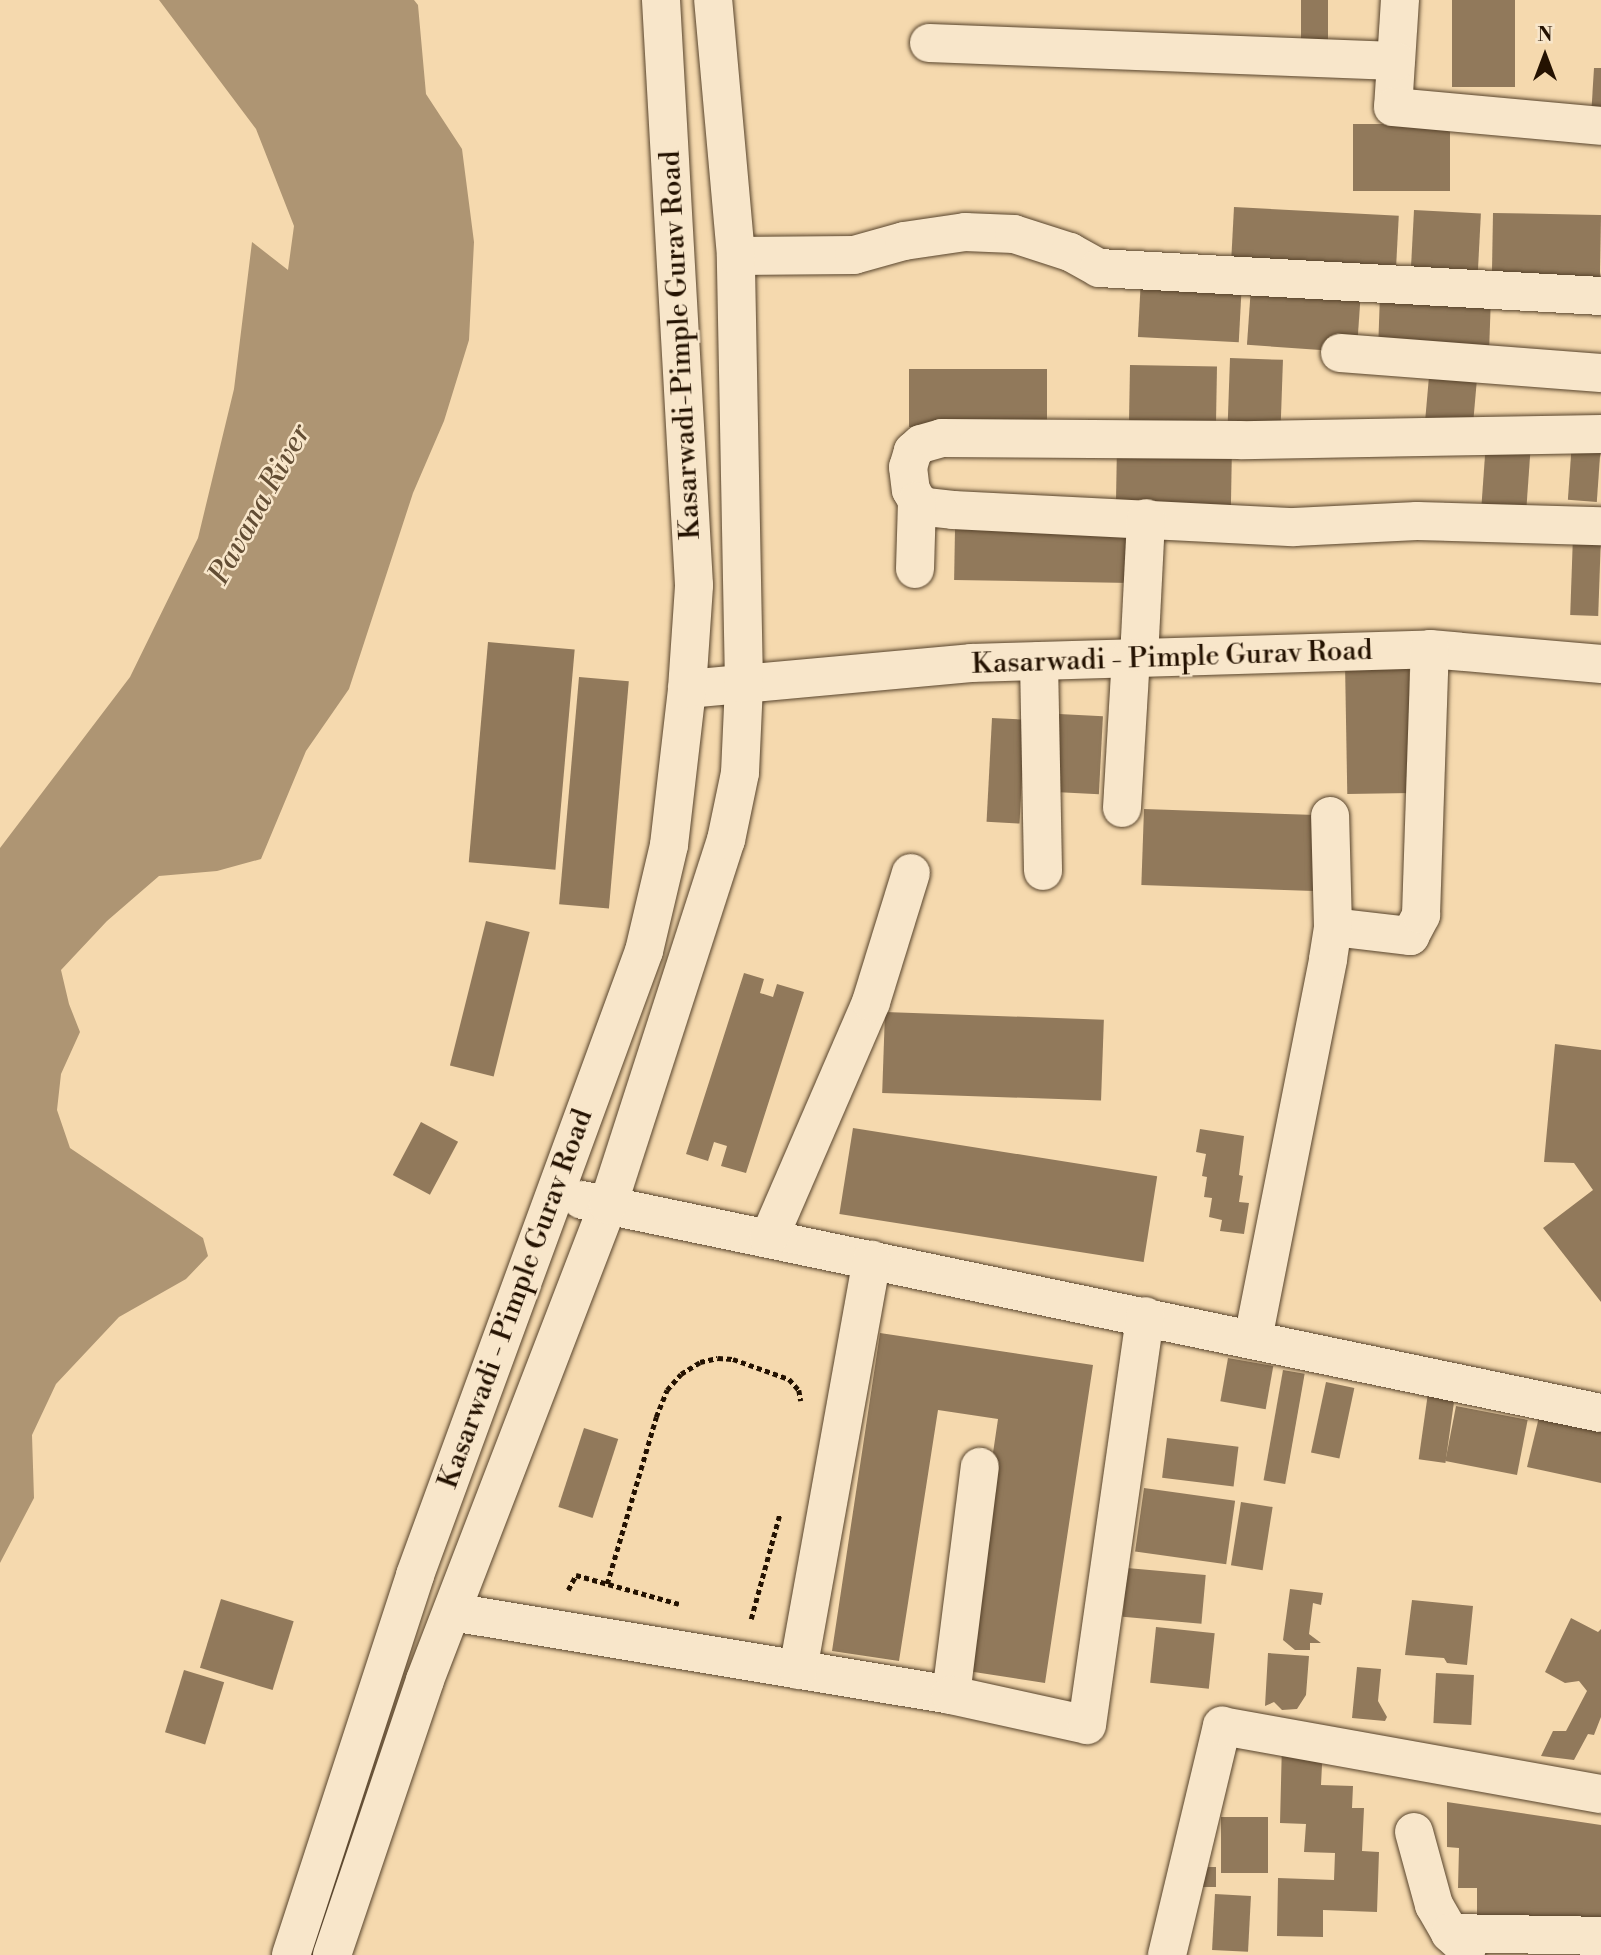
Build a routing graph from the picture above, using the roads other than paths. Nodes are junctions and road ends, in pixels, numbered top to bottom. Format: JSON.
{"nodes":[{"id":1,"x":662,"y":0,"type":"edge"},
{"id":2,"x":713,"y":0,"type":"edge"},
{"id":3,"x":1400,"y":0,"type":"edge"},
{"id":4,"x":929,"y":43,"type":"dead end"},
{"id":5,"x":1396,"y":61,"type":"junction"},
{"id":6,"x":1601,"y":126,"type":"edge"},
{"id":7,"x":736,"y":256,"type":"junction"},
{"id":8,"x":1601,"y":296,"type":"edge"},
{"id":9,"x":1340,"y":353,"type":"dead end"},
{"id":10,"x":1601,"y":373,"type":"edge"},
{"id":11,"x":1601,"y":434,"type":"edge"},
{"id":12,"x":917,"y":501,"type":"junction"},
{"id":13,"x":1146,"y":518,"type":"junction"},
{"id":14,"x":1601,"y":526,"type":"edge"},
{"id":15,"x":915,"y":569,"type":"dead end"},
{"id":16,"x":1430,"y":649,"type":"junction"},
{"id":17,"x":1135,"y":658,"type":"junction"},
{"id":18,"x":1039,"y":661,"type":"junction"},
{"id":19,"x":1601,"y":664,"type":"edge"},
{"id":20,"x":744,"y":684,"type":"junction"},
{"id":21,"x":687,"y":689,"type":"junction"},
{"id":22,"x":1122,"y":808,"type":"dead end"},
{"id":23,"x":1330,"y":816,"type":"dead end"},
{"id":24,"x":1043,"y":871,"type":"dead end"},
{"id":25,"x":911,"y":873,"type":"dead end"},
{"id":26,"x":1332,"y":928,"type":"junction"},
{"id":27,"x":554,"y":1194,"type":"junction"},
{"id":28,"x":607,"y":1205,"type":"junction"},
{"id":29,"x":769,"y":1238,"type":"junction"},
{"id":30,"x":872,"y":1259,"type":"junction"},
{"id":31,"x":1145,"y":1316,"type":"junction"},
{"id":32,"x":1253,"y":1339,"type":"junction"},
{"id":33,"x":1601,"y":1412,"type":"edge"},
{"id":34,"x":980,"y":1467,"type":"dead end"},
{"id":35,"x":452,"y":1612,"type":"junction"},
{"id":36,"x":798,"y":1670,"type":"junction"},
{"id":37,"x":951,"y":1695,"type":"junction"},
{"id":38,"x":1601,"y":1794,"type":"edge"},
{"id":39,"x":1414,"y":1832,"type":"dead end"},
{"id":40,"x":1601,"y":1936,"type":"edge"},
{"id":41,"x":1462,"y":1944,"type":"edge"},
{"id":42,"x":291,"y":1955,"type":"edge"},
{"id":43,"x":332,"y":1955,"type":"edge"},
{"id":44,"x":1167,"y":1955,"type":"edge"}],
"edges":[{"from":1,"to":21,"type":"street","name":"Kasarwadi-Pimple Gurav Road"},
{"from":2,"to":7,"type":"street","name":"Kasarwadi-Pimple Gurav Road"},
{"from":3,"to":5,"type":"street"},
{"from":4,"to":5,"type":"street"},
{"from":5,"to":6,"type":"street"},
{"from":7,"to":8,"type":"street"},
{"from":7,"to":20,"type":"street","name":"Kasarwadi-Pimple Gurav Road"},
{"from":9,"to":10,"type":"street"},
{"from":11,"to":12,"type":"street"},
{"from":12,"to":13,"type":"street"},
{"from":12,"to":15,"type":"street"},
{"from":13,"to":14,"type":"street"},
{"from":13,"to":17,"type":"street"},
{"from":16,"to":17,"type":"street","name":"Kasarwadi - Pimple Gurav Road"},
{"from":16,"to":19,"type":"street","name":"Kasarwadi - Pimple Gurav Road"},
{"from":16,"to":26,"type":"street"},
{"from":17,"to":18,"type":"street","name":"Kasarwadi - Pimple Gurav Road"},
{"from":17,"to":22,"type":"street"},
{"from":18,"to":20,"type":"street","name":"Kasarwadi - Pimple Gurav Road"},
{"from":18,"to":24,"type":"street"},
{"from":20,"to":21,"type":"street","name":"Kasarwadi - Pimple Gurav Road"},
{"from":20,"to":28,"type":"street","name":"Kasarwadi - Pimple Gurav Road"},
{"from":21,"to":27,"type":"street","name":"Kasarwadi - Pimple Gurav Road"},
{"from":23,"to":26,"type":"street"},
{"from":25,"to":29,"type":"street"},
{"from":26,"to":32,"type":"street"},
{"from":27,"to":28,"type":"street"},
{"from":27,"to":42,"type":"street","name":"Kasarwadi - Pimple Gurav Road"},
{"from":28,"to":29,"type":"street"},
{"from":28,"to":35,"type":"street","name":"Kasarwadi - Pimple Gurav Road"},
{"from":29,"to":30,"type":"street"},
{"from":30,"to":31,"type":"street"},
{"from":30,"to":36,"type":"street"},
{"from":31,"to":32,"type":"street"},
{"from":31,"to":37,"type":"street"},
{"from":32,"to":33,"type":"street"},
{"from":34,"to":37,"type":"street"},
{"from":35,"to":36,"type":"street"},
{"from":35,"to":43,"type":"street","name":"Kasarwadi - Pimple Gurav Road"},
{"from":36,"to":37,"type":"street"},
{"from":38,"to":44,"type":"street"},
{"from":39,"to":41,"type":"street"},
{"from":40,"to":41,"type":"street"}]}
